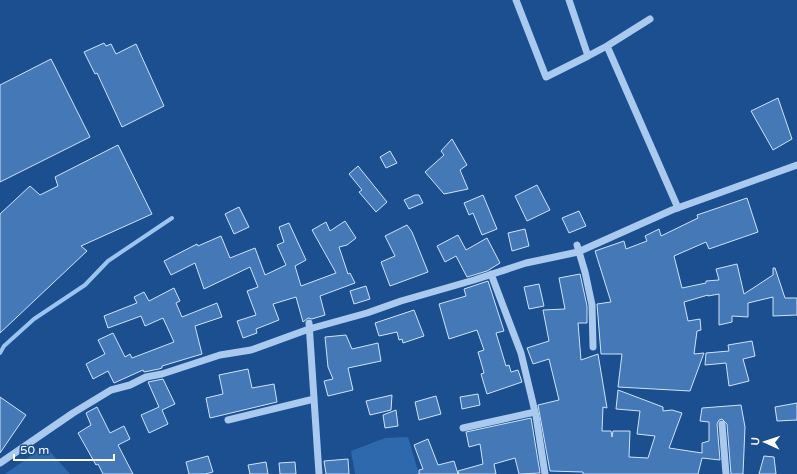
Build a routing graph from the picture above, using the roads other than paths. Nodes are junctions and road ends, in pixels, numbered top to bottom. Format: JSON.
{"nodes":[{"id":1,"x":516,"y":0,"type":"edge"},
{"id":2,"x":569,"y":0,"type":"edge"},
{"id":3,"x":650,"y":19,"type":"dead end"},
{"id":4,"x":607,"y":46,"type":"junction"},
{"id":5,"x":588,"y":56,"type":"junction"},
{"id":6,"x":797,"y":164,"type":"edge"},
{"id":7,"x":678,"y":208,"type":"junction"},
{"id":8,"x":577,"y":248,"type":"junction"},
{"id":9,"x":491,"y":274,"type":"junction"},
{"id":10,"x":309,"y":326,"type":"junction"},
{"id":11,"x":593,"y":347,"type":"dead end"},
{"id":12,"x":314,"y":399,"type":"junction"},
{"id":13,"x":535,"y":412,"type":"junction"},
{"id":14,"x":228,"y":420,"type":"dead end"},
{"id":15,"x":722,"y":424,"type":"dead end"},
{"id":16,"x":462,"y":428,"type":"dead end"},
{"id":17,"x":0,"y":463,"type":"edge"},
{"id":18,"x":319,"y":474,"type":"edge"},
{"id":19,"x":545,"y":474,"type":"edge"},
{"id":20,"x":726,"y":474,"type":"edge"}],
"edges":[{"from":1,"to":5,"type":"street"},
{"from":2,"to":5,"type":"street"},
{"from":3,"to":4,"type":"street"},
{"from":4,"to":5,"type":"street"},
{"from":4,"to":7,"type":"street"},
{"from":6,"to":7,"type":"street"},
{"from":7,"to":8,"type":"street"},
{"from":8,"to":9,"type":"street"},
{"from":8,"to":11,"type":"street"},
{"from":9,"to":10,"type":"street"},
{"from":9,"to":13,"type":"street"},
{"from":10,"to":12,"type":"street"},
{"from":10,"to":17,"type":"street"},
{"from":12,"to":14,"type":"street"},
{"from":12,"to":18,"type":"street"},
{"from":13,"to":16,"type":"street"},
{"from":13,"to":19,"type":"street"},
{"from":15,"to":20,"type":"street"}]}
